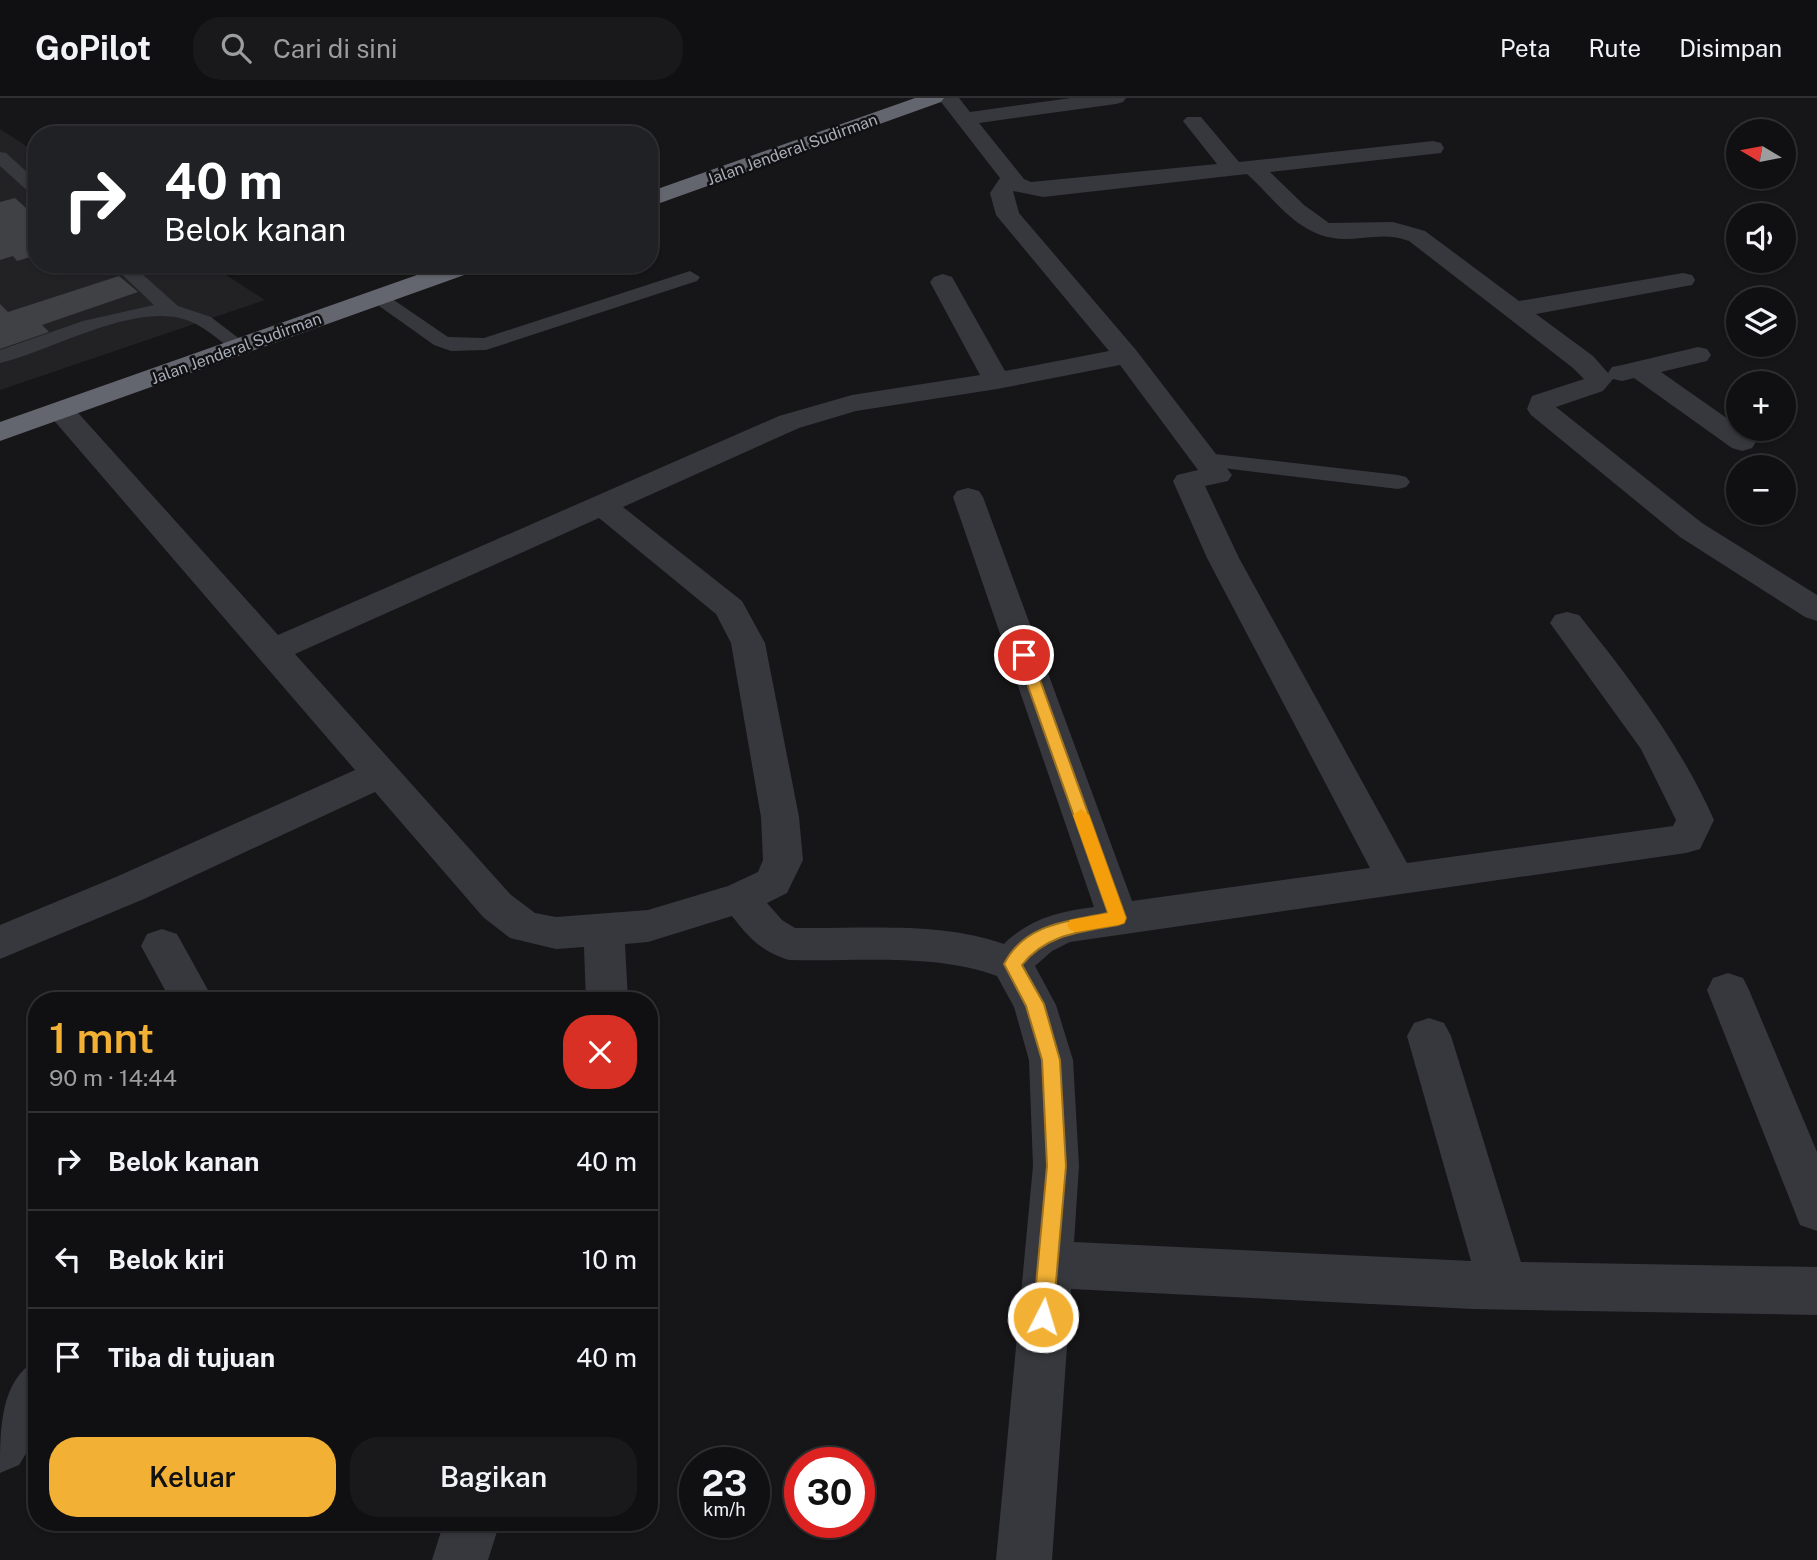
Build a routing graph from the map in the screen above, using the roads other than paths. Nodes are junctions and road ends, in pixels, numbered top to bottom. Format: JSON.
{"nodes":[{"id":1,"x":934,"y":98,"type":"edge"},
{"id":2,"x":948,"y":98,"type":"edge"},
{"id":3,"x":1116,"y":98,"type":"edge"},
{"id":4,"x":965,"y":119,"type":"junction"},
{"id":5,"x":1194,"y":121,"type":"dead end"},
{"id":6,"x":1433,"y":148,"type":"dead end"},
{"id":7,"x":0,"y":157,"type":"edge"},
{"id":8,"x":1243,"y":168,"type":"junction"},
{"id":9,"x":1012,"y":180,"type":"junction"},
{"id":10,"x":28,"y":182,"type":"edge"},
{"id":11,"x":658,"y":198,"type":"edge"},
{"id":12,"x":130,"y":273,"type":"edge"},
{"id":13,"x":447,"y":273,"type":"edge"},
{"id":14,"x":690,"y":277,"type":"dead end"},
{"id":15,"x":1683,"y":280,"type":"dead end"},
{"id":16,"x":943,"y":282,"type":"dead end"},
{"id":17,"x":378,"y":298,"type":"junction"},
{"id":18,"x":1513,"y":310,"type":"junction"},
{"id":19,"x":172,"y":311,"type":"junction"},
{"id":20,"x":240,"y":346,"type":"junction"},
{"id":21,"x":1699,"y":355,"type":"dead end"},
{"id":22,"x":1127,"y":356,"type":"junction"},
{"id":23,"x":0,"y":357,"type":"edge"},
{"id":24,"x":1639,"y":369,"type":"junction"},
{"id":25,"x":1599,"y":379,"type":"junction"},
{"id":26,"x":997,"y":381,"type":"junction"},
{"id":27,"x":61,"y":411,"type":"junction"},
{"id":28,"x":0,"y":432,"type":"edge"},
{"id":29,"x":1742,"y":442,"type":"dead end"},
{"id":30,"x":1206,"y":460,"type":"junction"},
{"id":31,"x":1398,"y":482,"type":"dead end"},
{"id":32,"x":968,"y":497,"type":"dead end"},
{"id":33,"x":602,"y":505,"type":"junction"},
{"id":34,"x":1817,"y":610,"type":"edge"},
{"id":35,"x":1567,"y":623,"type":"dead end"},
{"id":36,"x":274,"y":650,"type":"junction"},
{"id":37,"x":382,"y":773,"type":"junction"},
{"id":38,"x":1396,"y":879,"type":"junction"},
{"id":39,"x":740,"y":898,"type":"junction"},
{"id":40,"x":1118,"y":918,"type":"junction"},
{"id":41,"x":604,"y":929,"type":"junction"},
{"id":42,"x":0,"y":943,"type":"edge"},
{"id":43,"x":162,"y":947,"type":"dead end"},
{"id":44,"x":1012,"y":964,"type":"junction"},
{"id":45,"x":1728,"y":990,"type":"dead end"},
{"id":46,"x":188,"y":992,"type":"edge"},
{"id":47,"x":607,"y":992,"type":"edge"},
{"id":48,"x":1429,"y":1036,"type":"dead end"},
{"id":49,"x":1817,"y":1209,"type":"edge"},
{"id":50,"x":1047,"y":1264,"type":"junction"},
{"id":51,"x":1503,"y":1285,"type":"junction"},
{"id":52,"x":1817,"y":1291,"type":"edge"},
{"id":53,"x":28,"y":1400,"type":"edge"},
{"id":54,"x":0,"y":1446,"type":"edge"},
{"id":55,"x":469,"y":1531,"type":"edge"},
{"id":56,"x":460,"y":1560,"type":"edge"},
{"id":57,"x":1024,"y":1560,"type":"edge"}],
"edges":[{"from":1,"to":11,"type":"highway","name":"Jalan Jenderal Sudirman"},
{"from":2,"to":4,"type":"street"},
{"from":3,"to":4,"type":"street"},
{"from":4,"to":9,"type":"street"},
{"from":5,"to":8,"type":"street"},
{"from":6,"to":8,"type":"street"},
{"from":7,"to":10,"type":"lane"},
{"from":8,"to":9,"type":"street"},
{"from":8,"to":18,"type":"street"},
{"from":9,"to":22,"type":"street"},
{"from":12,"to":19,"type":"lane"},
{"from":13,"to":17,"type":"highway","name":"Jalan Jenderal Sudirman"},
{"from":14,"to":17,"type":"lane"},
{"from":15,"to":18,"type":"street"},
{"from":16,"to":26,"type":"street"},
{"from":17,"to":20,"type":"highway","name":"Jalan Jenderal Sudirman"},
{"from":18,"to":25,"type":"street"},
{"from":19,"to":20,"type":"lane"},
{"from":19,"to":23,"type":"lane"},
{"from":20,"to":27,"type":"highway","name":"Jalan Jenderal Sudirman"},
{"from":21,"to":24,"type":"street"},
{"from":22,"to":26,"type":"street"},
{"from":22,"to":30,"type":"street"},
{"from":24,"to":25,"type":"street"},
{"from":24,"to":29,"type":"street"},
{"from":25,"to":34,"type":"street"},
{"from":26,"to":33,"type":"street"},
{"from":27,"to":28,"type":"highway","name":"Jalan Jenderal Sudirman"},
{"from":27,"to":36,"type":"street"},
{"from":30,"to":31,"type":"lane"},
{"from":30,"to":38,"type":"street"},
{"from":32,"to":40,"type":"street"},
{"from":33,"to":36,"type":"street"},
{"from":33,"to":39,"type":"street"},
{"from":35,"to":38,"type":"street"},
{"from":36,"to":37,"type":"street"},
{"from":37,"to":41,"type":"street"},
{"from":37,"to":42,"type":"street"},
{"from":38,"to":40,"type":"street"},
{"from":39,"to":41,"type":"street"},
{"from":39,"to":44,"type":"street"},
{"from":40,"to":44,"type":"street"},
{"from":41,"to":47,"type":"street"},
{"from":43,"to":46,"type":"street"},
{"from":44,"to":50,"type":"street"},
{"from":45,"to":49,"type":"street"},
{"from":48,"to":51,"type":"street"},
{"from":50,"to":51,"type":"street"},
{"from":50,"to":57,"type":"street"},
{"from":51,"to":52,"type":"street"},
{"from":53,"to":54,"type":"street"},
{"from":55,"to":56,"type":"street"}]}
